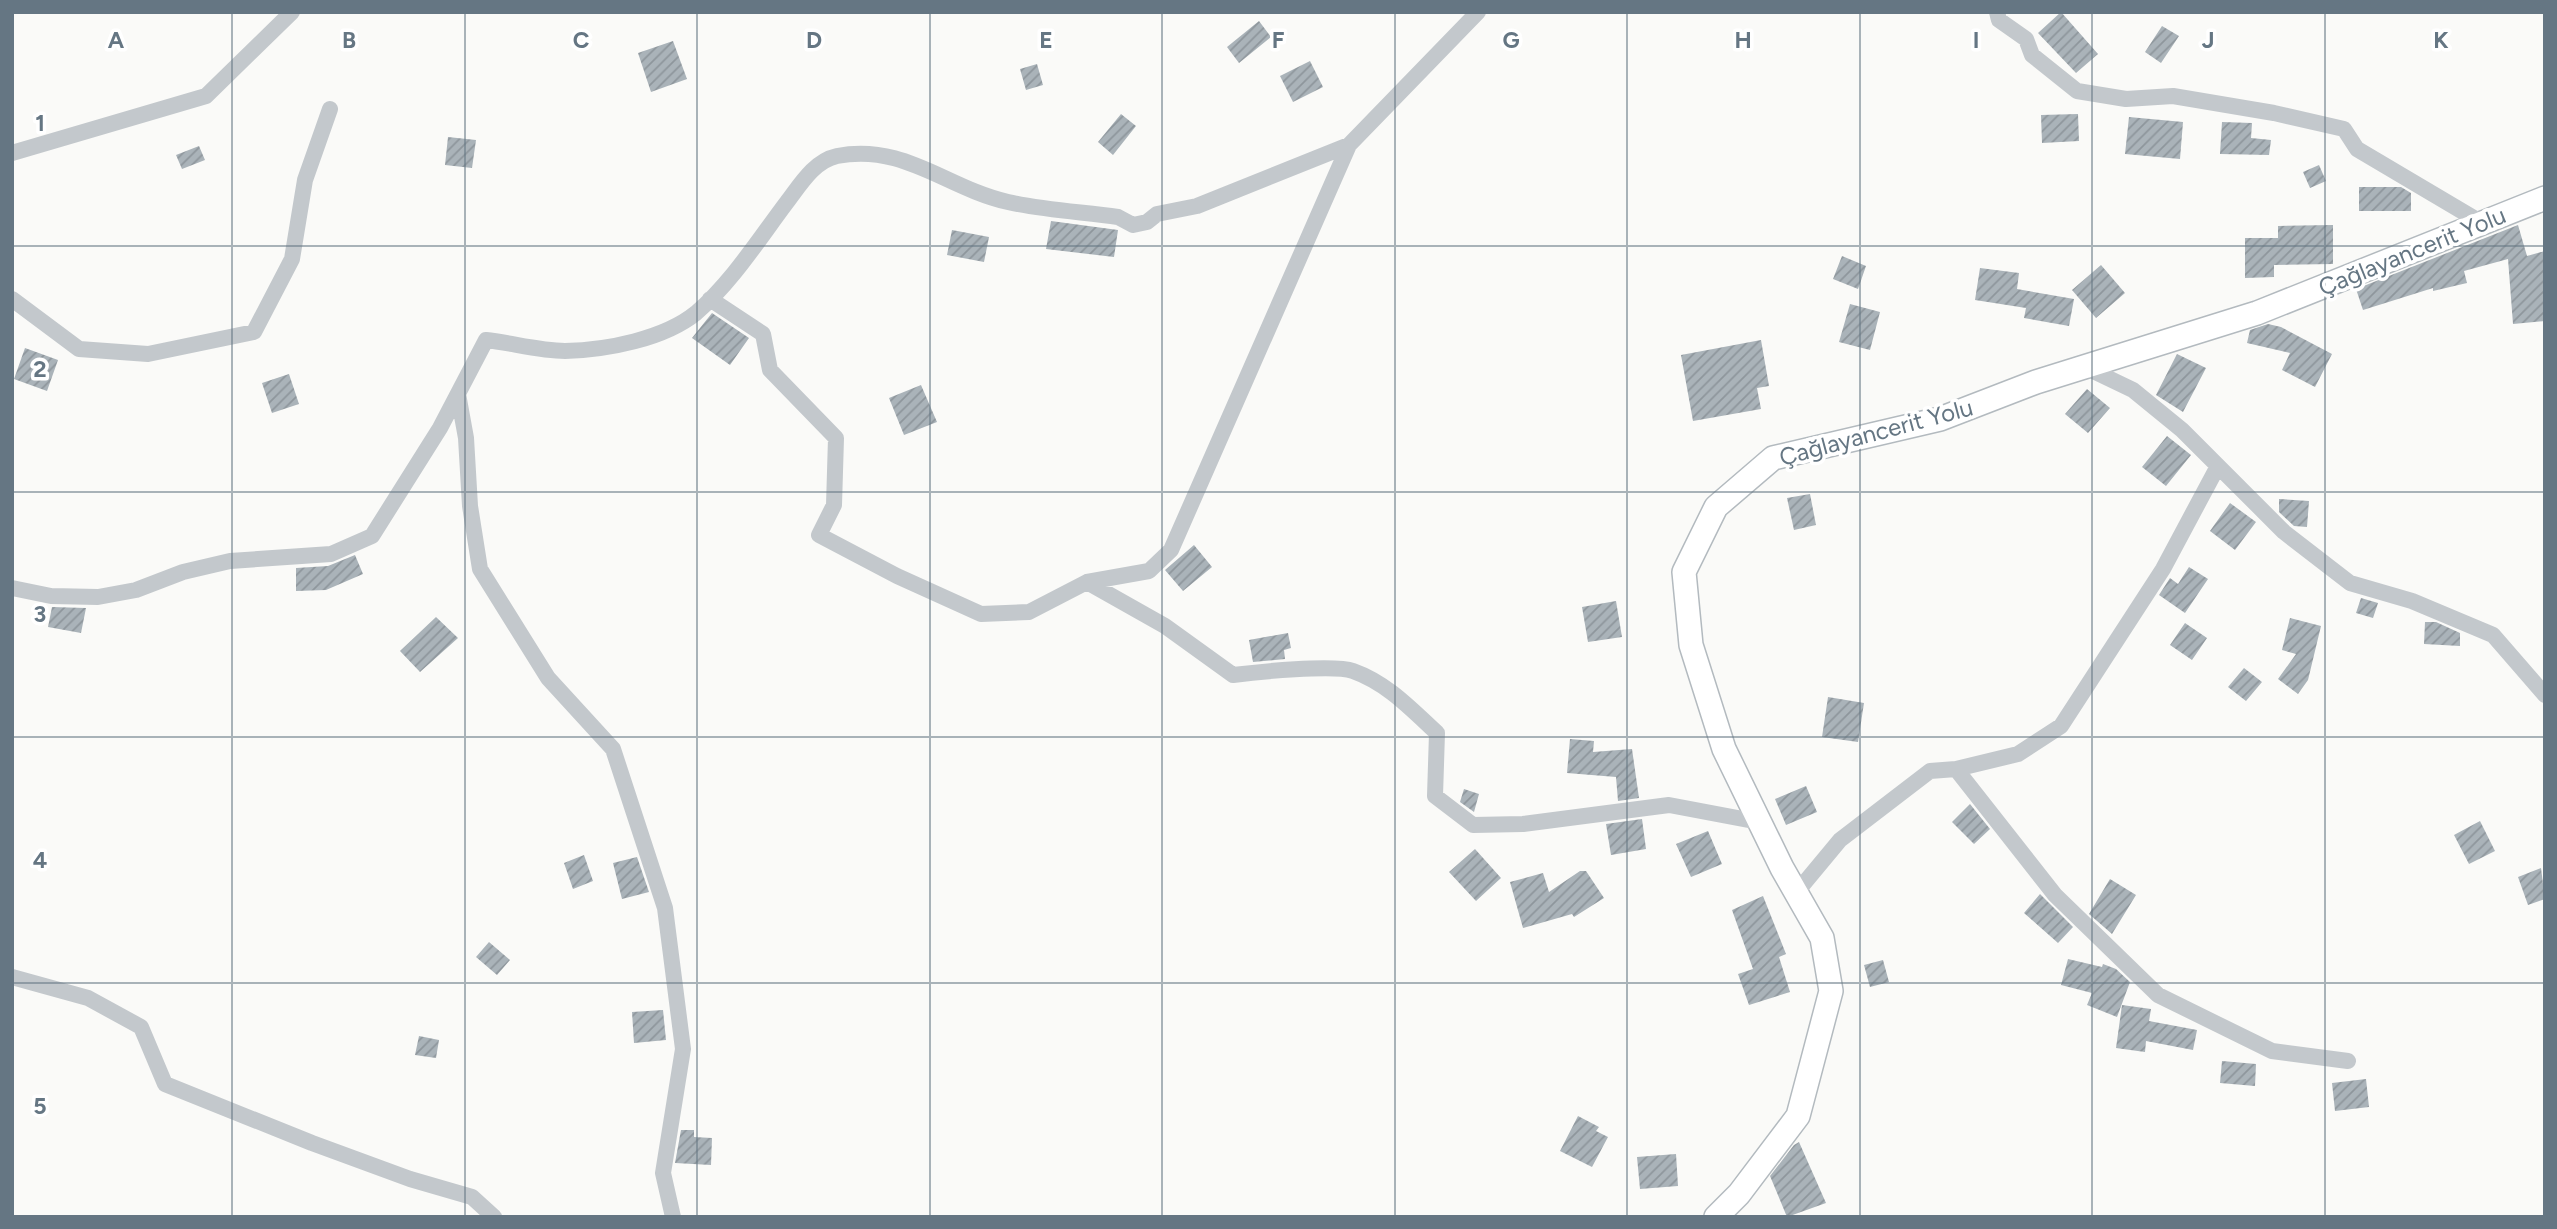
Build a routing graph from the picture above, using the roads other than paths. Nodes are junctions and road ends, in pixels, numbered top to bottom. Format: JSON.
{"nodes":[{"id":1,"x":292,"y":12,"type":"edge"},
{"id":2,"x":1478,"y":12,"type":"edge"},
{"id":3,"x":1997,"y":12,"type":"edge"},
{"id":4,"x":330,"y":109,"type":"dead end"},
{"id":5,"x":1349,"y":145,"type":"junction"},
{"id":6,"x":12,"y":153,"type":"edge"},
{"id":7,"x":2543,"y":200,"type":"edge"},
{"id":8,"x":2482,"y":223,"type":"junction"},
{"id":9,"x":12,"y":299,"type":"edge"},
{"id":10,"x":710,"y":299,"type":"junction"},
{"id":11,"x":2085,"y":367,"type":"junction"},
{"id":12,"x":458,"y":394,"type":"junction"},
{"id":13,"x":2218,"y":466,"type":"junction"},
{"id":14,"x":1087,"y":582,"type":"junction"},
{"id":15,"x":12,"y":588,"type":"edge"},
{"id":16,"x":2545,"y":695,"type":"edge"},
{"id":17,"x":1956,"y":769,"type":"junction"},
{"id":18,"x":1759,"y":822,"type":"junction"},
{"id":19,"x":1796,"y":893,"type":"junction"},
{"id":20,"x":12,"y":977,"type":"edge"},
{"id":21,"x":2348,"y":1061,"type":"dead end"},
{"id":22,"x":494,"y":1217,"type":"edge"},
{"id":23,"x":673,"y":1217,"type":"edge"},
{"id":24,"x":1716,"y":1217,"type":"edge"}],
"edges":[{"from":1,"to":6,"type":"street"},
{"from":2,"to":5,"type":"street"},
{"from":3,"to":8,"type":"street"},
{"from":4,"to":9,"type":"street"},
{"from":5,"to":10,"type":"street"},
{"from":5,"to":14,"type":"street"},
{"from":7,"to":8,"type":"main road","name":"Çağlayancerit Yolu"},
{"from":8,"to":11,"type":"main road","name":"Çağlayancerit Yolu"},
{"from":10,"to":12,"type":"street"},
{"from":10,"to":14,"type":"street"},
{"from":11,"to":13,"type":"street"},
{"from":11,"to":18,"type":"main road","name":"Çağlayancerit Yolu"},
{"from":12,"to":15,"type":"street"},
{"from":12,"to":23,"type":"street"},
{"from":13,"to":16,"type":"street"},
{"from":13,"to":17,"type":"street"},
{"from":14,"to":18,"type":"street"},
{"from":17,"to":19,"type":"street"},
{"from":17,"to":21,"type":"street"},
{"from":18,"to":19,"type":"main road","name":"Çağlayancerit Yolu"},
{"from":19,"to":24,"type":"main road","name":"Çağlayancerit Yolu"},
{"from":20,"to":22,"type":"street"}]}
